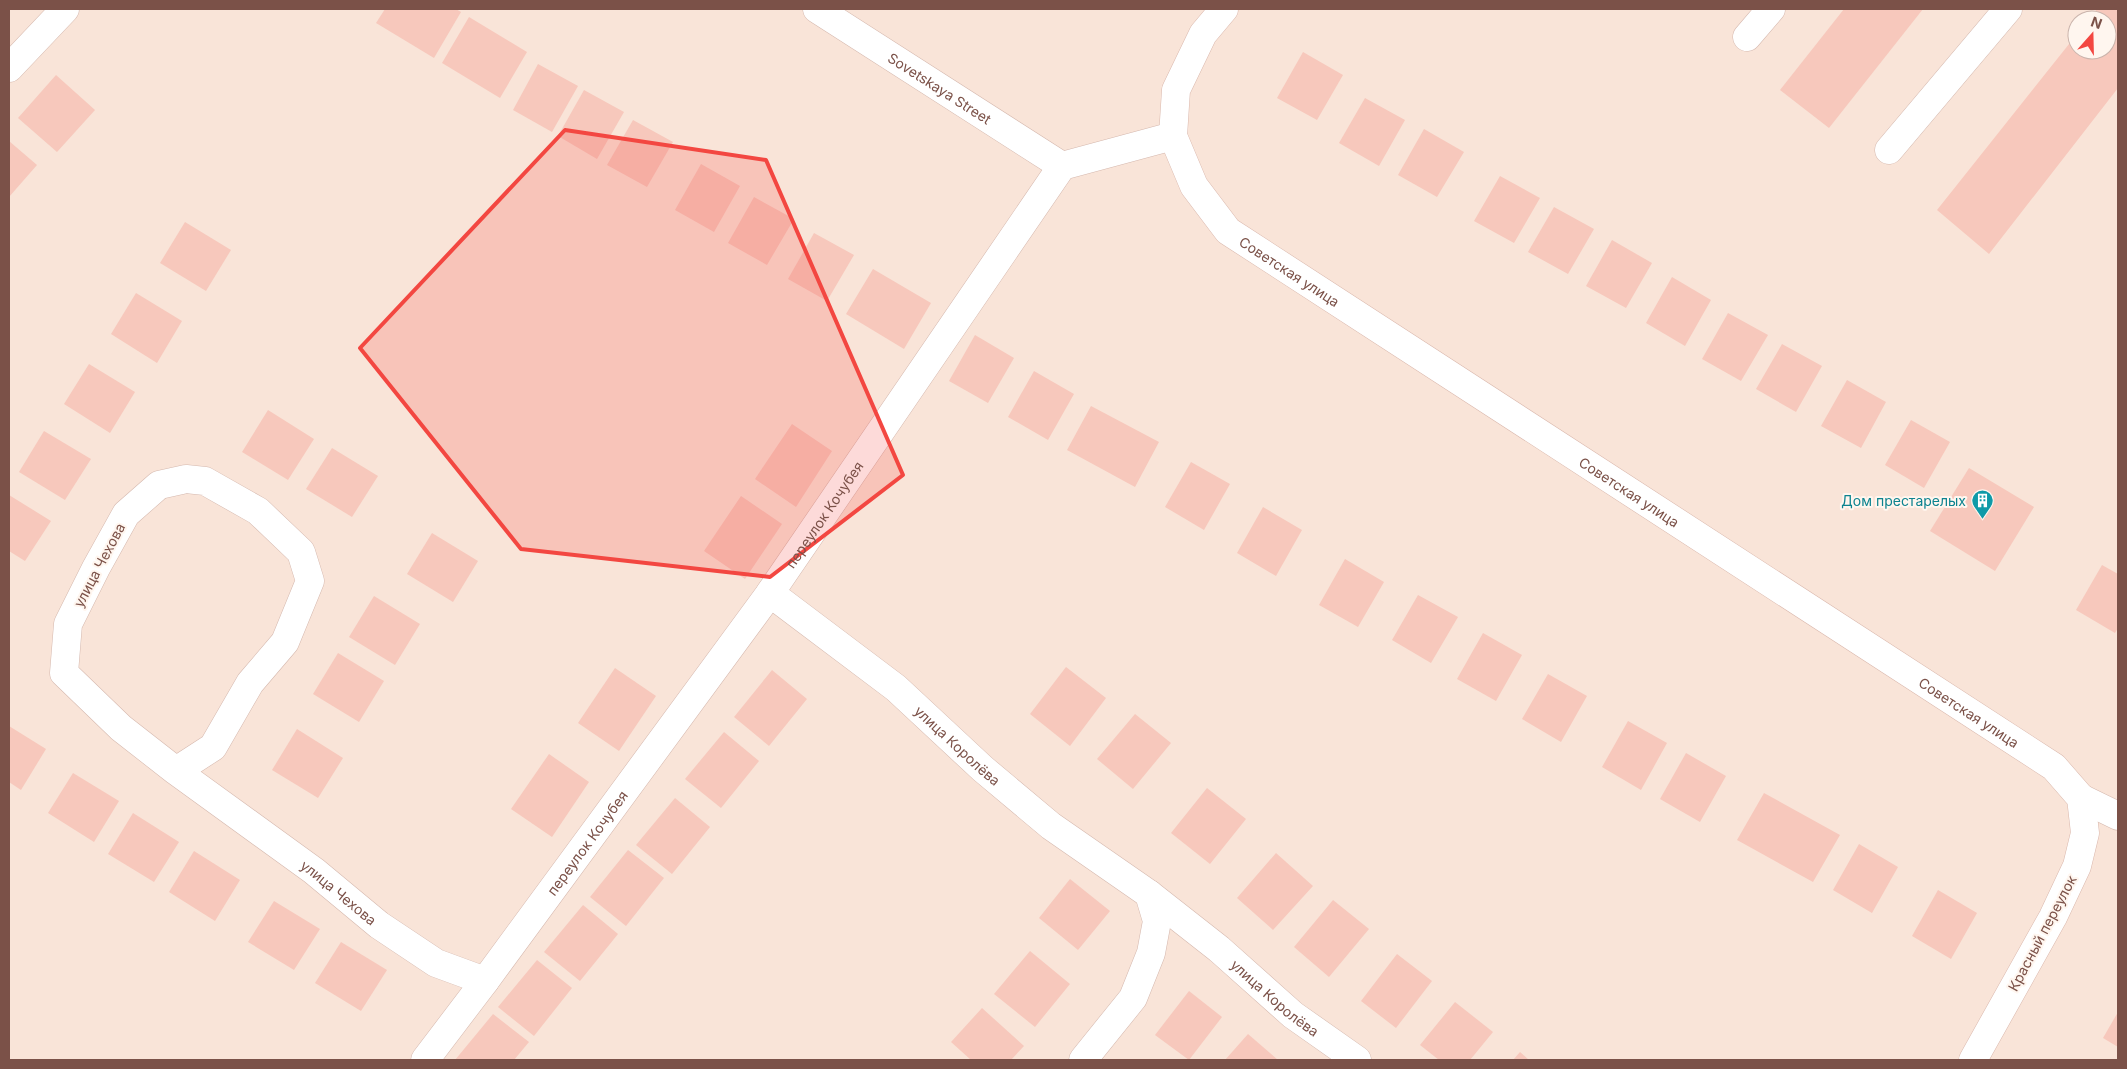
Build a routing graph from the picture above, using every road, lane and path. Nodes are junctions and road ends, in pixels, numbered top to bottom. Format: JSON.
{"nodes":[{"id":1,"x":65,"y":9,"type":"edge"},
{"id":2,"x":817,"y":9,"type":"edge"},
{"id":3,"x":1224,"y":9,"type":"edge"},
{"id":4,"x":1771,"y":9,"type":"edge"},
{"id":5,"x":2008,"y":9,"type":"edge"},
{"id":6,"x":1747,"y":37,"type":"dead end"},
{"id":7,"x":9,"y":68,"type":"edge"},
{"id":8,"x":1173,"y":136,"type":"junction"},
{"id":9,"x":1889,"y":150,"type":"dead end"},
{"id":10,"x":1062,"y":166,"type":"junction"},
{"id":11,"x":770,"y":593,"type":"junction"},
{"id":12,"x":176,"y":771,"type":"junction"},
{"id":13,"x":2080,"y":798,"type":"junction"},
{"id":14,"x":2118,"y":816,"type":"edge"},
{"id":15,"x":1149,"y":894,"type":"junction"},
{"id":16,"x":485,"y":981,"type":"junction"},
{"id":17,"x":433,"y":1057,"type":"edge"},
{"id":18,"x":1083,"y":1060,"type":"edge"},
{"id":19,"x":1357,"y":1060,"type":"edge"},
{"id":20,"x":1973,"y":1060,"type":"edge"}],
"edges":[{"from":1,"to":7,"type":"street"},
{"from":2,"to":10,"type":"street","name":"Sovetskaya Street"},
{"from":3,"to":8,"type":"street"},
{"from":4,"to":6,"type":"street"},
{"from":5,"to":9,"type":"street"},
{"from":8,"to":10,"type":"street"},
{"from":8,"to":13,"type":"street","name":"Советская улица"},
{"from":10,"to":11,"type":"street","name":"переулок Кочубея"},
{"from":11,"to":15,"type":"street","name":"улица Королёва"},
{"from":11,"to":16,"type":"street","name":"переулок Кочубея"},
{"from":12,"to":12,"type":"street","name":"улица Чехова"},
{"from":12,"to":16,"type":"street","name":"улица Чехова"},
{"from":13,"to":14,"type":"street","name":"Советская улица"},
{"from":13,"to":20,"type":"street","name":"Красный переулок"},
{"from":15,"to":18,"type":"street"},
{"from":15,"to":19,"type":"street","name":"улица Королёва"},
{"from":16,"to":17,"type":"street","name":"переулок Кочубея"}]}
